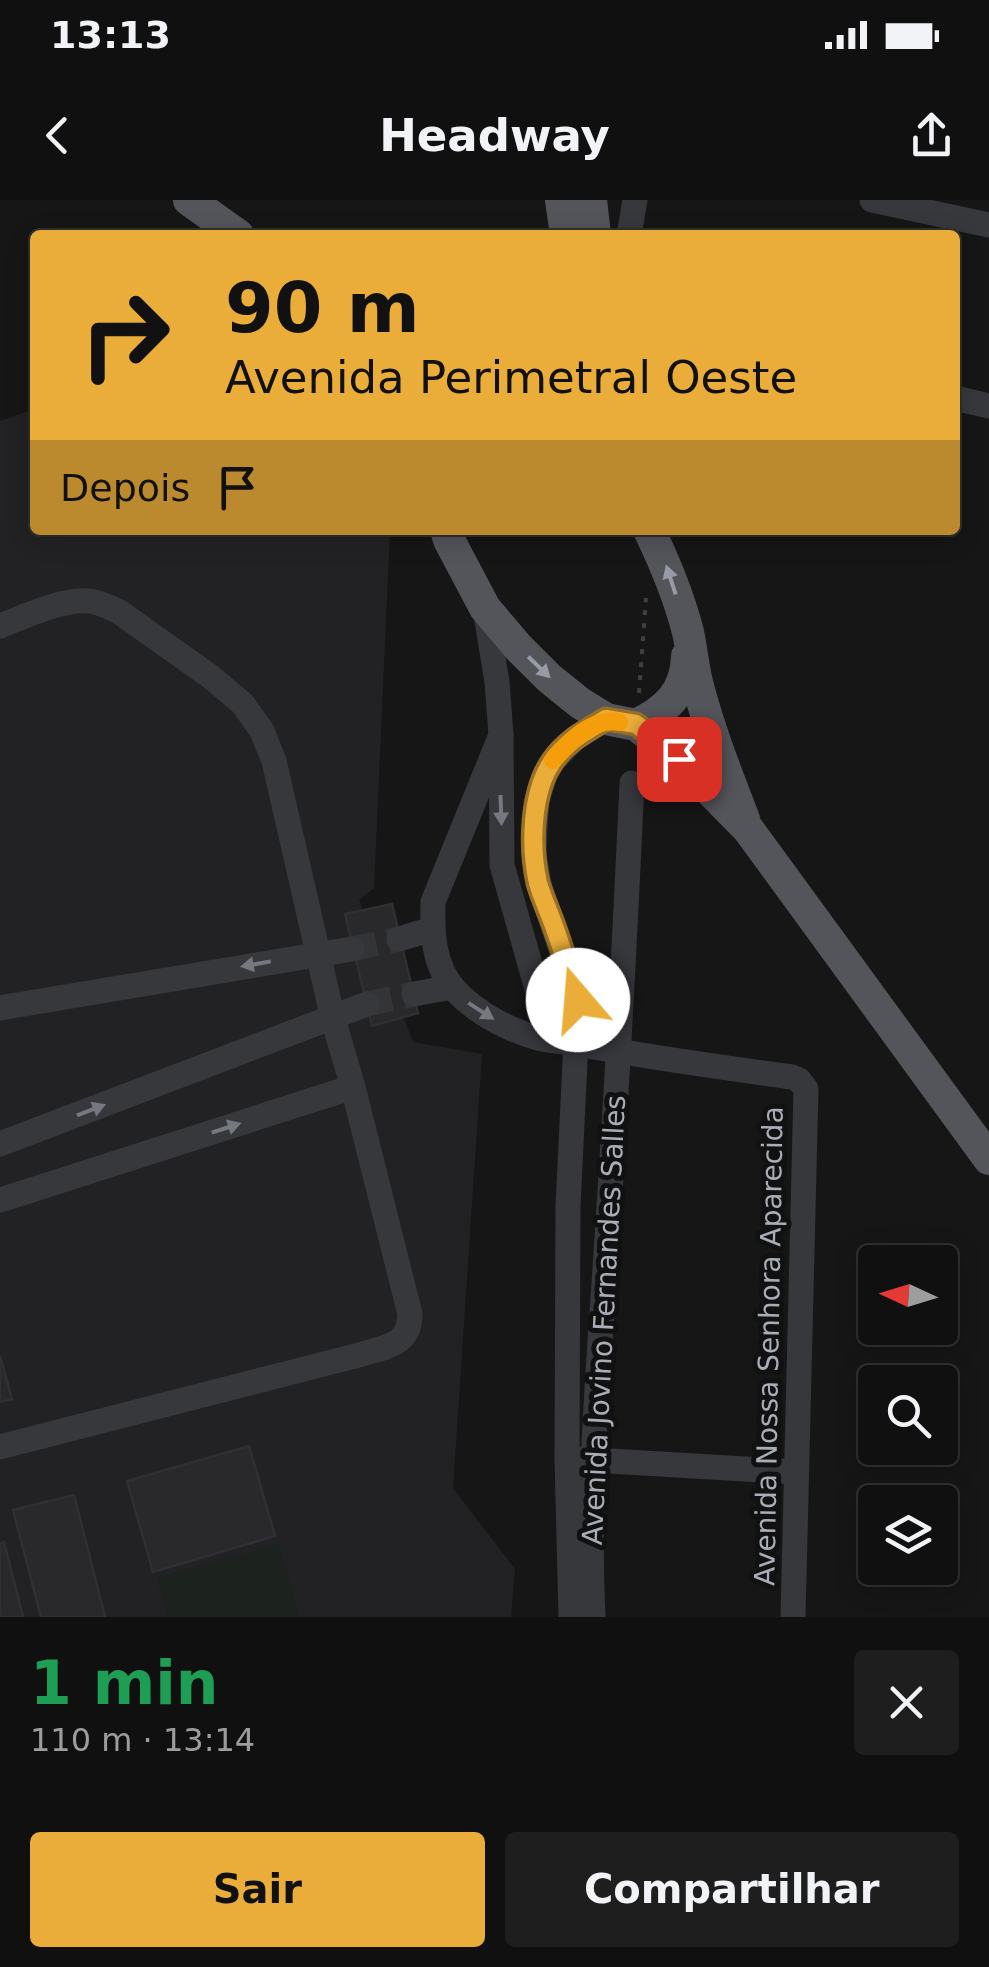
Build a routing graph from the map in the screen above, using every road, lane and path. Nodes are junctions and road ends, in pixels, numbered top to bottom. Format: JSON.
{"nodes":[{"id":1,"x":190,"y":200,"type":"edge"},
{"id":2,"x":561,"y":200,"type":"edge"},
{"id":3,"x":591,"y":200,"type":"edge"},
{"id":4,"x":635,"y":200,"type":"edge"},
{"id":5,"x":872,"y":200,"type":"edge"},
{"id":6,"x":989,"y":225,"type":"edge"},
{"id":7,"x":231,"y":230,"type":"edge"},
{"id":8,"x":565,"y":230,"type":"edge"},
{"id":9,"x":594,"y":230,"type":"edge"},
{"id":10,"x":631,"y":230,"type":"edge"},
{"id":11,"x":960,"y":399,"type":"edge"},
{"id":12,"x":989,"y":406,"type":"edge"},
{"id":13,"x":449,"y":535,"type":"edge"},
{"id":14,"x":652,"y":535,"type":"edge"},
{"id":15,"x":647,"y":586,"type":"dead end"},
{"id":16,"x":485,"y":608,"type":"junction"},
{"id":17,"x":0,"y":626,"type":"edge"},
{"id":18,"x":688,"y":632,"type":"junction"},
{"id":19,"x":621,"y":722,"type":"junction"},
{"id":20,"x":501,"y":735,"type":"junction"},
{"id":21,"x":632,"y":783,"type":"dead end"},
{"id":22,"x":748,"y":829,"type":"junction"},
{"id":23,"x":432,"y":929,"type":"junction"},
{"id":24,"x":399,"y":938,"type":"tunnel mouth"},
{"id":25,"x":352,"y":949,"type":"tunnel mouth"},
{"id":26,"x":318,"y":954,"type":"junction"},
{"id":27,"x":452,"y":986,"type":"junction"},
{"id":28,"x":414,"y":994,"type":"tunnel mouth"},
{"id":29,"x":366,"y":1004,"type":"tunnel mouth"},
{"id":30,"x":0,"y":1008,"type":"edge"},
{"id":31,"x":333,"y":1018,"type":"junction"},
{"id":32,"x":574,"y":1043,"type":"junction"},
{"id":33,"x":620,"y":1053,"type":"junction"},
{"id":34,"x":352,"y":1087,"type":"junction"},
{"id":35,"x":0,"y":1144,"type":"edge"},
{"id":36,"x":989,"y":1159,"type":"edge"},
{"id":37,"x":0,"y":1200,"type":"edge"},
{"id":38,"x":0,"y":1447,"type":"edge"},
{"id":39,"x":580,"y":1460,"type":"junction"},
{"id":40,"x":796,"y":1472,"type":"junction"},
{"id":41,"x":571,"y":1617,"type":"edge"},
{"id":42,"x":593,"y":1617,"type":"edge"},
{"id":43,"x":793,"y":1617,"type":"edge"}],
"edges":[{"from":1,"to":7,"type":"main road"},
{"from":2,"to":8,"type":"main road"},
{"from":3,"to":9,"type":"main road"},
{"from":4,"to":10,"type":"street"},
{"from":5,"to":6,"type":"street"},
{"from":11,"to":12,"type":"street"},
{"from":13,"to":16,"type":"main road"},
{"from":18,"to":14,"type":"main road","one_way":true},
{"from":15,"to":19,"type":"path"},
{"from":16,"to":19,"type":"main road","one_way":true},
{"from":16,"to":20,"type":"street"},
{"from":17,"to":26,"type":"street"},
{"from":18,"to":19,"type":"main road"},
{"from":18,"to":22,"type":"main road"},
{"from":19,"to":22,"type":"main road"},
{"from":19,"to":32,"type":"street","name":"Avenida Jovino Fernandes Salles"},
{"from":20,"to":23,"type":"street"},
{"from":20,"to":32,"type":"street","one_way":true},
{"from":21,"to":33,"type":"street","name":"Avenida Jovino Fernandes Salles"},
{"from":22,"to":36,"type":"main road"},
{"from":23,"to":24,"type":"street"},
{"from":23,"to":27,"type":"street"},
{"from":25,"to":26,"type":"street"},
{"from":26,"to":30,"type":"street","one_way":true},
{"from":26,"to":31,"type":"street"},
{"from":27,"to":28,"type":"street"},
{"from":27,"to":32,"type":"street","one_way":true},
{"from":29,"to":31,"type":"street"},
{"from":31,"to":34,"type":"street"},
{"from":35,"to":31,"type":"street","one_way":true},
{"from":32,"to":33,"type":"street"},
{"from":32,"to":39,"type":"street","name":"Avenida Jovino Fernandes Salles"},
{"from":33,"to":39,"type":"street","name":"Avenida Jovino Fernandes Salles"},
{"from":33,"to":40,"type":"street","name":"Avenida Nossa Senhora Aparecida"},
{"from":37,"to":34,"type":"street","one_way":true},
{"from":34,"to":38,"type":"street"},
{"from":39,"to":40,"type":"street"},
{"from":39,"to":41,"type":"street","name":"Avenida Jovino Fernandes Salles"},
{"from":39,"to":42,"type":"street","name":"Avenida Jovino Fernandes Salles"},
{"from":40,"to":43,"type":"street","name":"Avenida Nossa Senhora Aparecida"}]}
